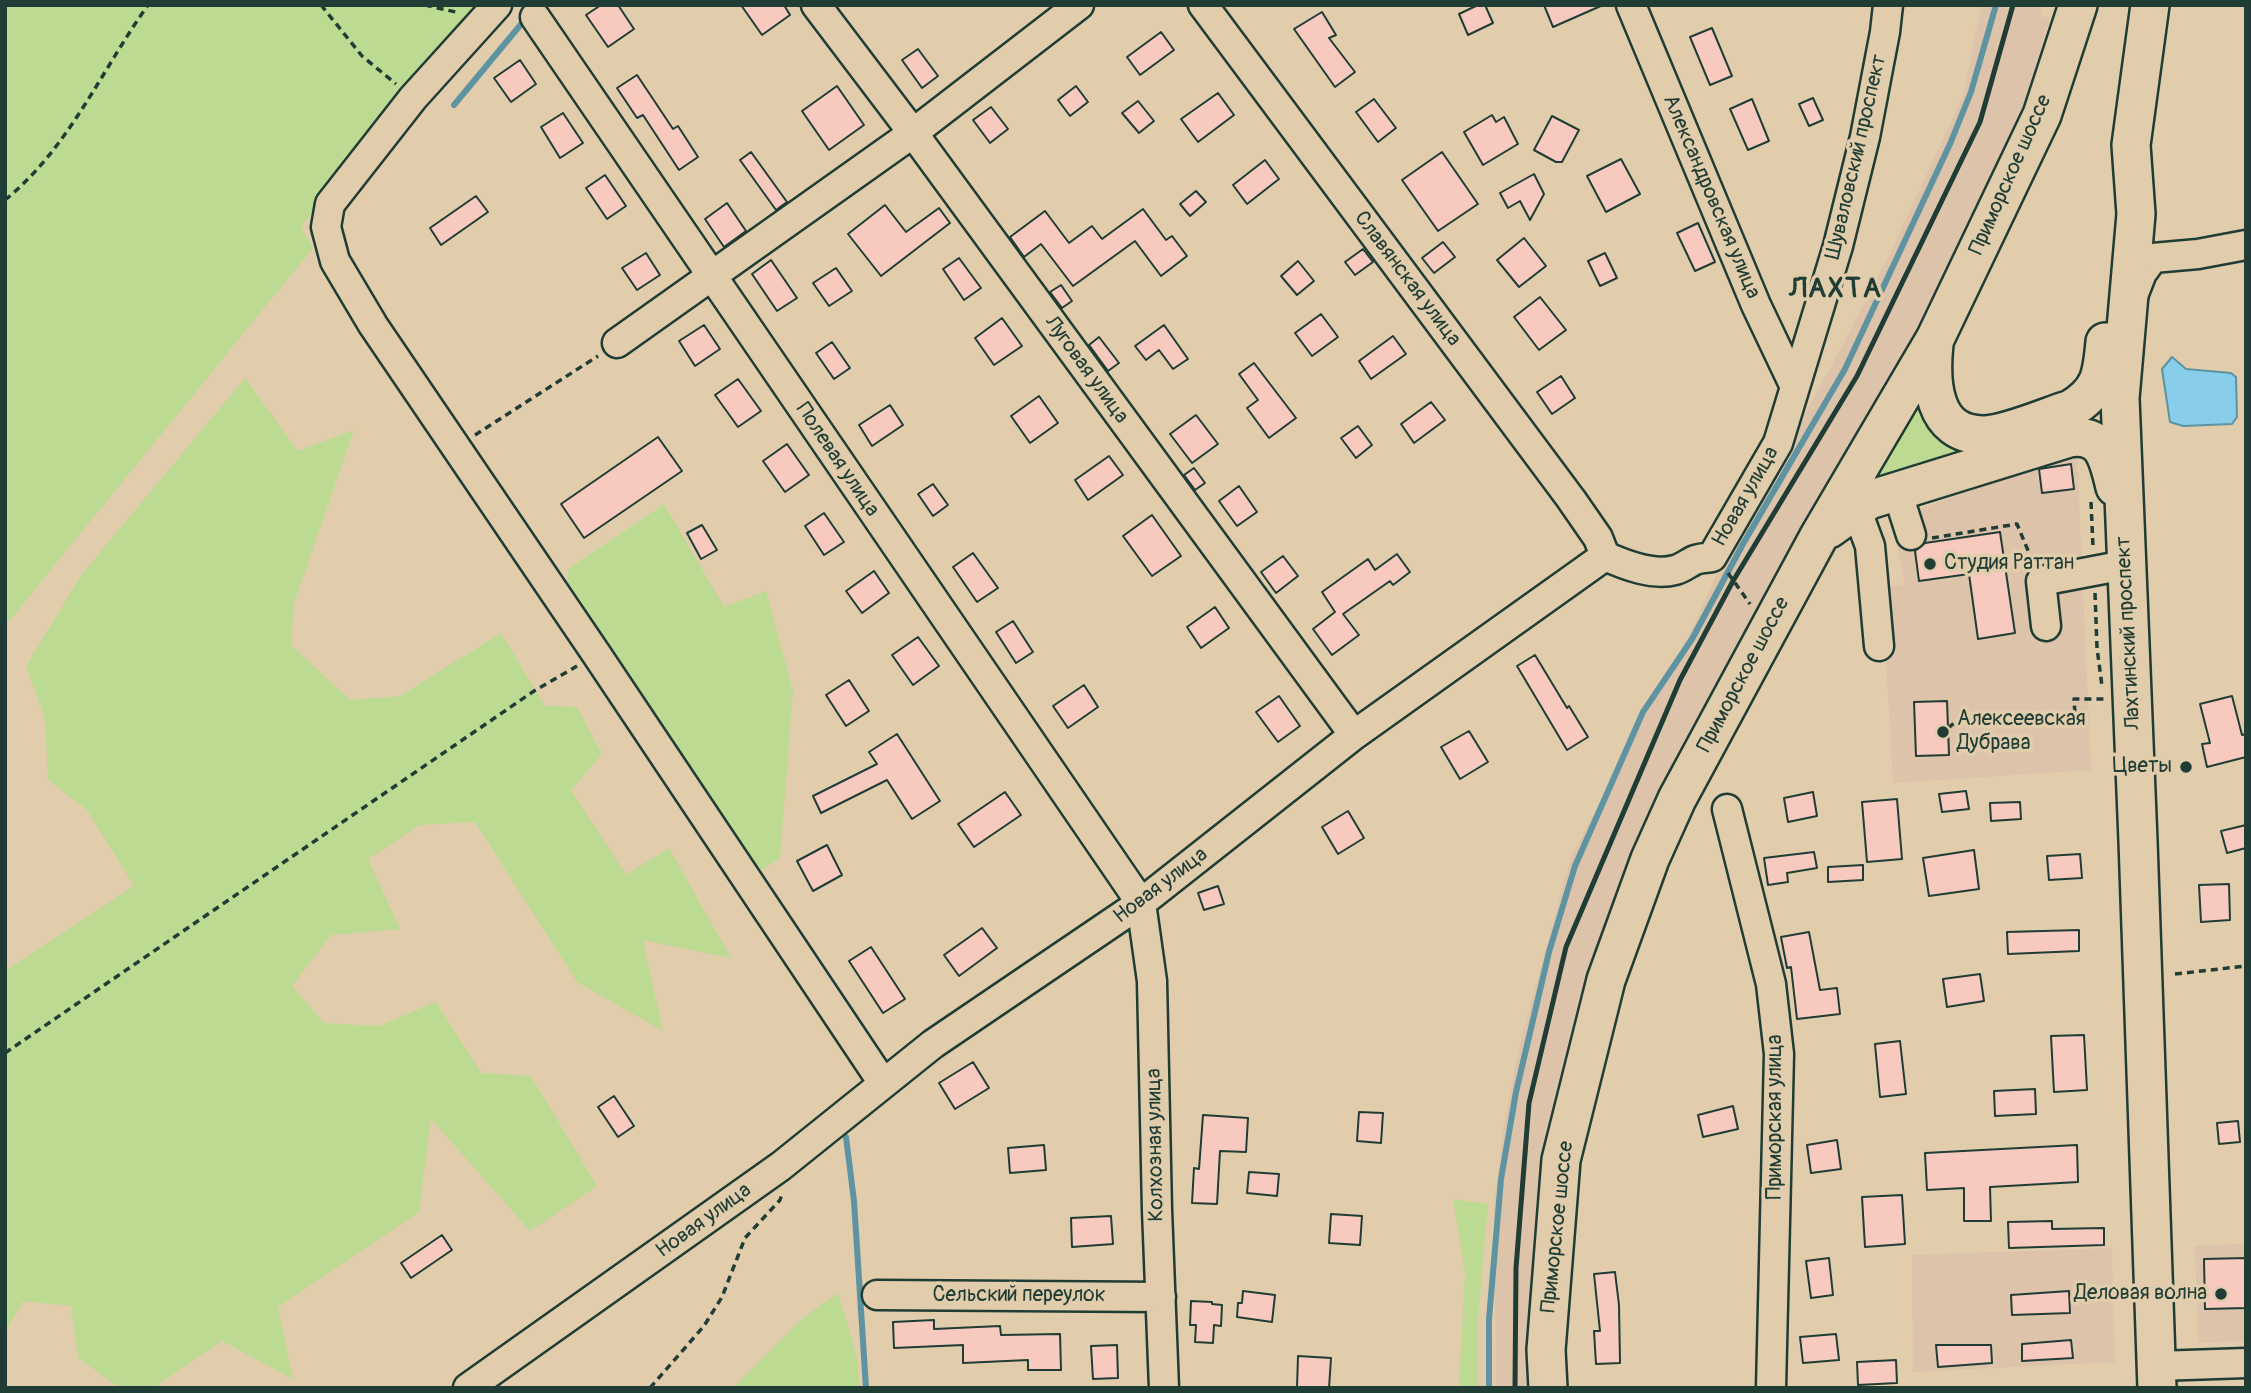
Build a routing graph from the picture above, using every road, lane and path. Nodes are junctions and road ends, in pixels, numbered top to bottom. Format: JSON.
{"nodes":[{"id":1,"x":148,"y":5,"type":"edge"},
{"id":2,"x":321,"y":5,"type":"edge"},
{"id":3,"x":425,"y":5,"type":"edge"},
{"id":4,"x":816,"y":5,"type":"edge"},
{"id":5,"x":1079,"y":5,"type":"edge"},
{"id":6,"x":1203,"y":5,"type":"edge"},
{"id":7,"x":1631,"y":5,"type":"edge"},
{"id":8,"x":1888,"y":5,"type":"edge"},
{"id":9,"x":2078,"y":5,"type":"edge"},
{"id":10,"x":2150,"y":5,"type":"edge"},
{"id":11,"x":491,"y":12,"type":"edge"},
{"id":12,"x":535,"y":17,"type":"dead end"},
{"id":13,"x":413,"y":98,"type":"junction"},
{"id":14,"x":914,"y":132,"type":"junction"},
{"id":15,"x":2131,"y":145,"type":"junction"},
{"id":16,"x":5,"y":200,"type":"edge"},
{"id":17,"x":2136,"y":214,"type":"junction"},
{"id":18,"x":2246,"y":245,"type":"edge"},
{"id":19,"x":2198,"y":254,"type":"junction"},
{"id":20,"x":711,"y":277,"type":"junction"},
{"id":21,"x":2129,"y":306,"type":"junction"},
{"id":22,"x":1935,"y":339,"type":"junction"},
{"id":23,"x":617,"y":343,"type":"joint"},
{"id":24,"x":1795,"y":387,"type":"junction"},
{"id":25,"x":456,"y":448,"type":"junction"},
{"id":26,"x":1897,"y":491,"type":"junction"},
{"id":27,"x":2091,"y":494,"type":"dead end"},
{"id":28,"x":1856,"y":508,"type":"junction"},
{"id":29,"x":2123,"y":522,"type":"junction"},
{"id":30,"x":1818,"y":538,"type":"junction"},
{"id":31,"x":1916,"y":538,"type":"joint"},
{"id":32,"x":1605,"y":556,"type":"junction"},
{"id":33,"x":2110,"y":567,"type":"junction"},
{"id":34,"x":2041,"y":581,"type":"junction"},
{"id":35,"x":2046,"y":626,"type":"dead end"},
{"id":36,"x":1879,"y":646,"type":"dead end"},
{"id":37,"x":597,"y":655,"type":"junction"},
{"id":38,"x":2102,"y":686,"type":"dead end"},
{"id":39,"x":2104,"y":699,"type":"dead end"},
{"id":40,"x":1948,"y":729,"type":"dead end"},
{"id":41,"x":1354,"y":736,"type":"junction"},
{"id":42,"x":1727,"y":809,"type":"dead end"},
{"id":43,"x":1141,"y":903,"type":"junction"},
{"id":44,"x":2246,"y":966,"type":"edge"},
{"id":45,"x":2175,"y":974,"type":"dead end"},
{"id":46,"x":5,"y":1053,"type":"edge"},
{"id":47,"x":883,"y":1083,"type":"junction"},
{"id":48,"x":781,"y":1166,"type":"junction"},
{"id":49,"x":877,"y":1295,"type":"dead end"},
{"id":50,"x":1161,"y":1297,"type":"junction"},
{"id":51,"x":2246,"y":1363,"type":"edge"},
{"id":52,"x":2157,"y":1377,"type":"edge"},
{"id":53,"x":468,"y":1388,"type":"edge"},
{"id":54,"x":650,"y":1388,"type":"edge"},
{"id":55,"x":1164,"y":1388,"type":"edge"},
{"id":56,"x":1548,"y":1388,"type":"edge"},
{"id":57,"x":1771,"y":1388,"type":"edge"}],
"edges":[{"from":1,"to":16,"type":"path"},
{"from":2,"to":13,"type":"path"},
{"from":3,"to":11,"type":"path"},
{"from":4,"to":14,"type":"street","name":"Луговая улица"},
{"from":5,"to":14,"type":"street"},
{"from":6,"to":32,"type":"street","name":"Славянская улица"},
{"from":7,"to":24,"type":"street","name":"Александровская улица"},
{"from":8,"to":24,"type":"street","name":"Шуваловский проспект"},
{"from":9,"to":22,"type":"main road","name":"Приморское шоссе"},
{"from":10,"to":15,"type":"main road","name":"Лахтинский проспект"},
{"from":11,"to":13,"type":"street"},
{"from":12,"to":20,"type":"street","name":"Полевая улица"},
{"from":13,"to":25,"type":"street"},
{"from":14,"to":20,"type":"street"},
{"from":14,"to":41,"type":"street","name":"Луговая улица"},
{"from":15,"to":17,"type":"main road","name":"Лахтинский проспект"},
{"from":15,"to":22,"type":"main road"},
{"from":17,"to":19,"type":"street"},
{"from":17,"to":21,"type":"main road","name":"Лахтинский проспект"},
{"from":18,"to":19,"type":"street"},
{"from":19,"to":21,"type":"street"},
{"from":20,"to":23,"type":"street"},
{"from":20,"to":43,"type":"street","name":"Полевая улица"},
{"from":21,"to":29,"type":"main road","name":"Лахтинский проспект"},
{"from":22,"to":30,"type":"main road","name":"Приморское шоссе"},
{"from":23,"to":25,"type":"path"},
{"from":24,"to":32,"type":"street","name":"Новая улица"},
{"from":25,"to":37,"type":"street"},
{"from":26,"to":28,"type":"main road"},
{"from":26,"to":29,"type":"main road"},
{"from":26,"to":31,"type":"street"},
{"from":27,"to":33,"type":"path"},
{"from":28,"to":30,"type":"main road"},
{"from":28,"to":36,"type":"street"},
{"from":29,"to":33,"type":"main road","name":"Лахтинский проспект"},
{"from":30,"to":56,"type":"main road","name":"Приморское шоссе"},
{"from":31,"to":34,"type":"path"},
{"from":32,"to":41,"type":"street","name":"Новая улица"},
{"from":33,"to":34,"type":"street"},
{"from":33,"to":38,"type":"path"},
{"from":33,"to":52,"type":"main road","name":"Лахтинский проспект"},
{"from":34,"to":35,"type":"street"},
{"from":37,"to":46,"type":"path"},
{"from":37,"to":47,"type":"street"},
{"from":39,"to":40,"type":"path"},
{"from":41,"to":43,"type":"street","name":"Новая улица"},
{"from":42,"to":57,"type":"street","name":"Приморская улица"},
{"from":43,"to":47,"type":"street","name":"Новая улица"},
{"from":43,"to":50,"type":"street","name":"Колхозная улица"},
{"from":44,"to":45,"type":"path"},
{"from":47,"to":48,"type":"street","name":"Новая улица"},
{"from":48,"to":53,"type":"street","name":"Новая улица"},
{"from":48,"to":54,"type":"path"},
{"from":49,"to":50,"type":"street","name":"Сельский переулок"},
{"from":50,"to":55,"type":"street","name":"Колхозная улица"},
{"from":51,"to":52,"type":"street"}]}
